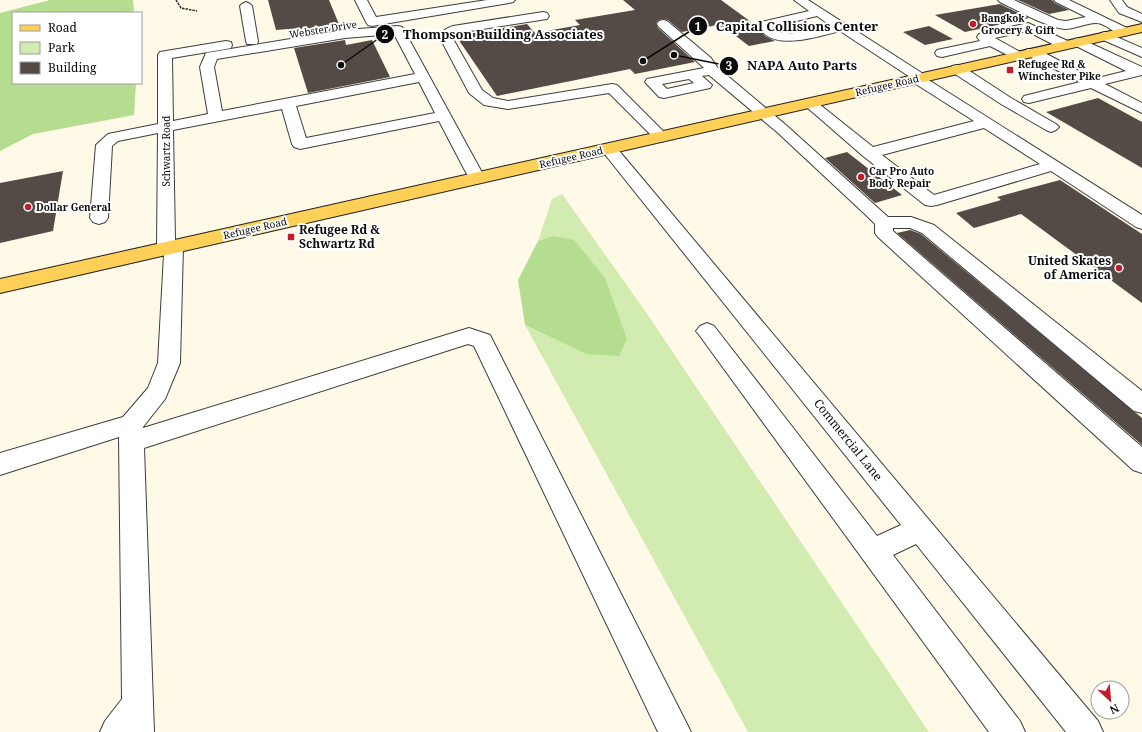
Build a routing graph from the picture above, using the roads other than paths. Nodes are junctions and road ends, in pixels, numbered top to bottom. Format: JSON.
{"nodes":[{"id":1,"x":361,"y":0,"type":"edge"},
{"id":2,"x":509,"y":0,"type":"edge"},
{"id":3,"x":800,"y":0,"type":"edge"},
{"id":4,"x":1004,"y":0,"type":"edge"},
{"id":5,"x":1060,"y":0,"type":"edge"},
{"id":6,"x":1116,"y":0,"type":"edge"},
{"id":7,"x":478,"y":2,"type":"edge"},
{"id":8,"x":246,"y":6,"type":"dead end"},
{"id":9,"x":819,"y":12,"type":"junction"},
{"id":10,"x":543,"y":16,"type":"dead end"},
{"id":11,"x":1142,"y":18,"type":"edge"},
{"id":12,"x":1097,"y":19,"type":"junction"},
{"id":13,"x":372,"y":22,"type":"junction"},
{"id":14,"x":663,"y":24,"type":"dead end"},
{"id":15,"x":841,"y":27,"type":"junction"},
{"id":16,"x":1142,"y":28,"type":"edge"},
{"id":17,"x":1124,"y":32,"type":"junction"},
{"id":18,"x":1105,"y":36,"type":"junction"},
{"id":19,"x":252,"y":41,"type":"junction"},
{"id":20,"x":991,"y":42,"type":"junction"},
{"id":21,"x":1072,"y":43,"type":"junction"},
{"id":22,"x":942,"y":53,"type":"dead end"},
{"id":23,"x":1025,"y":54,"type":"junction"},
{"id":24,"x":1142,"y":54,"type":"edge"},
{"id":25,"x":165,"y":55,"type":"joint"},
{"id":26,"x":957,"y":69,"type":"junction"},
{"id":27,"x":712,"y":70,"type":"junction"},
{"id":28,"x":1140,"y":72,"type":"edge"},
{"id":29,"x":691,"y":74,"type":"dead end"},
{"id":30,"x":423,"y":77,"type":"junction"},
{"id":31,"x":918,"y":78,"type":"junction"},
{"id":32,"x":1092,"y":84,"type":"junction"},
{"id":33,"x":1029,"y":99,"type":"dead end"},
{"id":34,"x":288,"y":103,"type":"junction"},
{"id":35,"x":809,"y":103,"type":"junction"},
{"id":36,"x":1142,"y":109,"type":"edge"},
{"id":37,"x":763,"y":113,"type":"junction"},
{"id":38,"x":444,"y":116,"type":"junction"},
{"id":39,"x":216,"y":117,"type":"junction"},
{"id":40,"x":986,"y":123,"type":"junction"},
{"id":41,"x":1051,"y":127,"type":"dead end"},
{"id":42,"x":166,"y":128,"type":"junction"},
{"id":43,"x":661,"y":136,"type":"junction"},
{"id":44,"x":608,"y":149,"type":"junction"},
{"id":45,"x":869,"y":153,"type":"junction"},
{"id":46,"x":1053,"y":165,"type":"junction"},
{"id":47,"x":477,"y":178,"type":"junction"},
{"id":48,"x":99,"y":218,"type":"dead end"},
{"id":49,"x":884,"y":223,"type":"junction"},
{"id":50,"x":1142,"y":223,"type":"edge"},
{"id":51,"x":170,"y":247,"type":"junction"},
{"id":52,"x":0,"y":286,"type":"edge"},
{"id":53,"x":707,"y":331,"type":"dead end"},
{"id":54,"x":1142,"y":404,"type":"edge"},
{"id":55,"x":131,"y":433,"type":"junction"},
{"id":56,"x":1142,"y":462,"type":"edge"},
{"id":57,"x":0,"y":464,"type":"edge"},
{"id":58,"x":921,"y":529,"type":"junction"},
{"id":59,"x":873,"y":551,"type":"junction"},
{"id":60,"x":138,"y":718,"type":"edge"},
{"id":61,"x":116,"y":732,"type":"edge"},
{"id":62,"x":675,"y":732,"type":"edge"},
{"id":63,"x":1008,"y":732,"type":"edge"},
{"id":64,"x":1087,"y":732,"type":"edge"}],
"edges":[{"from":1,"to":13,"type":"street"},
{"from":2,"to":7,"type":"street","name":"Webster Drive"},
{"from":3,"to":9,"type":"street"},
{"from":4,"to":12,"type":"street"},
{"from":5,"to":12,"type":"street"},
{"from":6,"to":11,"type":"street"},
{"from":7,"to":13,"type":"street","name":"Webster Drive"},
{"from":8,"to":19,"type":"street"},
{"from":9,"to":15,"type":"street"},
{"from":9,"to":15,"type":"street"},
{"from":10,"to":43,"type":"street"},
{"from":12,"to":17,"type":"street"},
{"from":13,"to":19,"type":"street","name":"Webster Drive"},
{"from":14,"to":27,"type":"street"},
{"from":15,"to":31,"type":"street"},
{"from":16,"to":17,"type":"main road","name":"Refugee Road"},
{"from":17,"to":18,"type":"main road","name":"Refugee Road"},
{"from":18,"to":21,"type":"main road","name":"Refugee Road"},
{"from":18,"to":24,"type":"street"},
{"from":19,"to":25,"type":"street","name":"Webster Drive"},
{"from":20,"to":21,"type":"street"},
{"from":20,"to":22,"type":"street"},
{"from":20,"to":23,"type":"street"},
{"from":21,"to":23,"type":"main road","name":"Refugee Road"},
{"from":21,"to":28,"type":"street"},
{"from":23,"to":26,"type":"main road","name":"Refugee Road"},
{"from":23,"to":32,"type":"street"},
{"from":25,"to":42,"type":"street","name":"Schwartz Road"},
{"from":26,"to":31,"type":"main road","name":"Refugee Road"},
{"from":26,"to":41,"type":"street"},
{"from":27,"to":29,"type":"street"},
{"from":27,"to":37,"type":"street"},
{"from":28,"to":32,"type":"street"},
{"from":30,"to":34,"type":"street"},
{"from":30,"to":38,"type":"street"},
{"from":30,"to":39,"type":"street"},
{"from":31,"to":35,"type":"main road","name":"Refugee Road"},
{"from":31,"to":40,"type":"street"},
{"from":32,"to":33,"type":"street"},
{"from":32,"to":36,"type":"street"},
{"from":34,"to":38,"type":"street"},
{"from":34,"to":39,"type":"street"},
{"from":35,"to":37,"type":"main road","name":"Refugee Road"},
{"from":35,"to":45,"type":"street"},
{"from":37,"to":43,"type":"main road","name":"Refugee Road"},
{"from":37,"to":49,"type":"street"},
{"from":38,"to":47,"type":"street"},
{"from":39,"to":42,"type":"street"},
{"from":40,"to":45,"type":"street"},
{"from":40,"to":46,"type":"street"},
{"from":42,"to":48,"type":"street"},
{"from":42,"to":51,"type":"street","name":"Schwartz Road"},
{"from":43,"to":44,"type":"main road","name":"Refugee Road"},
{"from":44,"to":47,"type":"main road","name":"Refugee Road"},
{"from":44,"to":58,"type":"street","name":"Commercial Lane"},
{"from":45,"to":46,"type":"street"},
{"from":46,"to":50,"type":"street"},
{"from":47,"to":51,"type":"main road","name":"Refugee Road"},
{"from":49,"to":54,"type":"street"},
{"from":49,"to":56,"type":"street"},
{"from":51,"to":52,"type":"main road","name":"Refugee Road"},
{"from":51,"to":55,"type":"street","name":"Schwartz Road"},
{"from":53,"to":59,"type":"street"},
{"from":55,"to":57,"type":"street"},
{"from":55,"to":60,"type":"street"},
{"from":55,"to":62,"type":"street"},
{"from":58,"to":59,"type":"street"},
{"from":58,"to":64,"type":"street","name":"Commercial Lane"},
{"from":59,"to":63,"type":"street"},
{"from":60,"to":61,"type":"street"}]}
